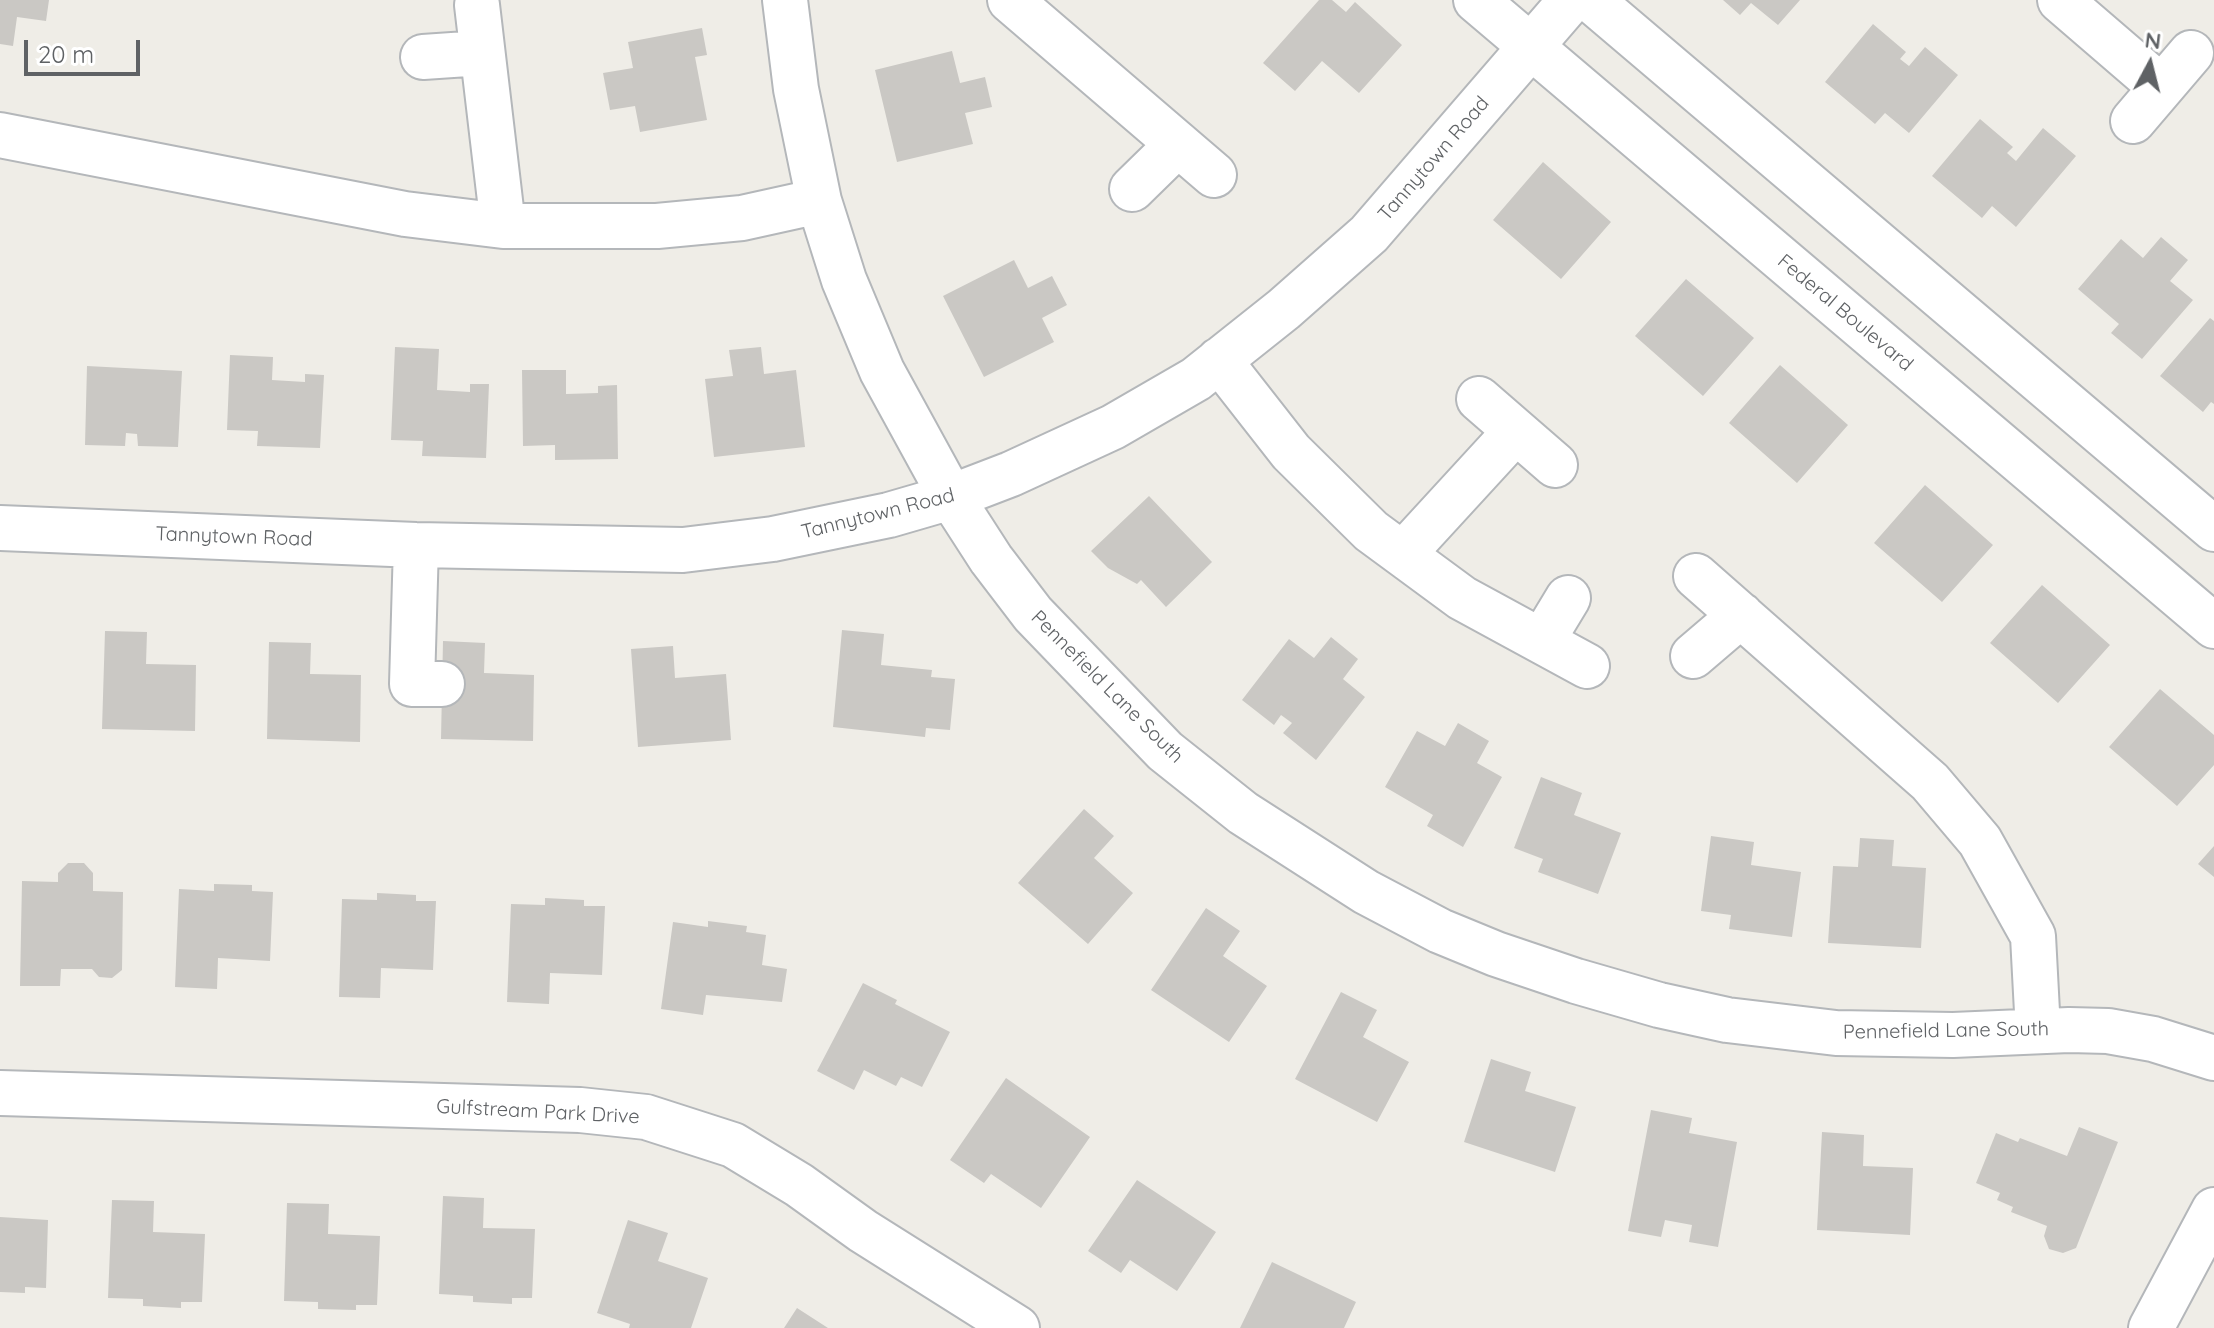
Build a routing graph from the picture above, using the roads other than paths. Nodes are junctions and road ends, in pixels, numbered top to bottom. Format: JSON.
{"nodes":[{"id":1,"x":785,"y":0,"type":"edge"},
{"id":2,"x":1010,"y":0,"type":"edge"},
{"id":3,"x":1476,"y":0,"type":"edge"},
{"id":4,"x":1571,"y":0,"type":"edge"},
{"id":5,"x":1591,"y":0,"type":"edge"},
{"id":6,"x":2060,"y":0,"type":"edge"},
{"id":7,"x":477,"y":5,"type":"dead end"},
{"id":8,"x":1531,"y":47,"type":"junction"},
{"id":9,"x":482,"y":53,"type":"junction"},
{"id":10,"x":2191,"y":53,"type":"dead end"},
{"id":11,"x":423,"y":57,"type":"dead end"},
{"id":12,"x":2161,"y":87,"type":"junction"},
{"id":13,"x":2133,"y":121,"type":"dead end"},
{"id":14,"x":0,"y":135,"type":"edge"},
{"id":15,"x":1178,"y":144,"type":"junction"},
{"id":16,"x":1214,"y":175,"type":"dead end"},
{"id":17,"x":1132,"y":189,"type":"dead end"},
{"id":18,"x":819,"y":201,"type":"junction"},
{"id":19,"x":503,"y":226,"type":"junction"},
{"id":20,"x":1219,"y":360,"type":"junction"},
{"id":21,"x":1479,"y":399,"type":"dead end"},
{"id":22,"x":1515,"y":432,"type":"junction"},
{"id":23,"x":1555,"y":465,"type":"dead end"},
{"id":24,"x":951,"y":497,"type":"junction"},
{"id":25,"x":0,"y":528,"type":"edge"},
{"id":26,"x":2214,"y":529,"type":"edge"},
{"id":27,"x":416,"y":545,"type":"junction"},
{"id":28,"x":1403,"y":554,"type":"junction"},
{"id":29,"x":1696,"y":576,"type":"dead end"},
{"id":30,"x":1568,"y":598,"type":"dead end"},
{"id":31,"x":1741,"y":615,"type":"junction"},
{"id":32,"x":2214,"y":626,"type":"edge"},
{"id":33,"x":1542,"y":641,"type":"junction"},
{"id":34,"x":1693,"y":656,"type":"dead end"},
{"id":35,"x":1587,"y":666,"type":"dead end"},
{"id":36,"x":442,"y":684,"type":"dead end"},
{"id":37,"x":2038,"y":1031,"type":"junction"},
{"id":38,"x":2214,"y":1058,"type":"edge"},
{"id":39,"x":0,"y":1093,"type":"edge"},
{"id":40,"x":2214,"y":1210,"type":"edge"},
{"id":41,"x":1017,"y":1328,"type":"edge"},
{"id":42,"x":2151,"y":1328,"type":"edge"}],
"edges":[{"from":1,"to":18,"type":"street","name":"Pennefield Lane South"},
{"from":2,"to":15,"type":"street"},
{"from":3,"to":8,"type":"street","name":"Federal Boulevard"},
{"from":4,"to":8,"type":"street","name":"Tannytown Road"},
{"from":5,"to":26,"type":"street"},
{"from":6,"to":12,"type":"street"},
{"from":7,"to":9,"type":"street"},
{"from":8,"to":20,"type":"street","name":"Tannytown Road"},
{"from":8,"to":32,"type":"street","name":"Federal Boulevard"},
{"from":9,"to":11,"type":"street"},
{"from":9,"to":19,"type":"street"},
{"from":10,"to":12,"type":"street"},
{"from":12,"to":13,"type":"street"},
{"from":14,"to":19,"type":"street"},
{"from":15,"to":16,"type":"street"},
{"from":15,"to":17,"type":"street"},
{"from":18,"to":19,"type":"street"},
{"from":18,"to":24,"type":"street","name":"Pennefield Lane South"},
{"from":20,"to":24,"type":"street","name":"Tannytown Road"},
{"from":20,"to":28,"type":"street"},
{"from":21,"to":22,"type":"street"},
{"from":22,"to":23,"type":"street"},
{"from":22,"to":28,"type":"street"},
{"from":24,"to":27,"type":"street","name":"Tannytown Road"},
{"from":24,"to":37,"type":"street","name":"Pennefield Lane South"},
{"from":25,"to":27,"type":"street","name":"Tannytown Road"},
{"from":27,"to":36,"type":"street"},
{"from":28,"to":33,"type":"street"},
{"from":29,"to":31,"type":"street"},
{"from":30,"to":33,"type":"street"},
{"from":31,"to":34,"type":"street"},
{"from":31,"to":37,"type":"street"},
{"from":33,"to":35,"type":"street"},
{"from":37,"to":38,"type":"street","name":"Pennefield Lane South"},
{"from":39,"to":41,"type":"street","name":"Gulfstream Park Drive"},
{"from":40,"to":42,"type":"street"}]}
